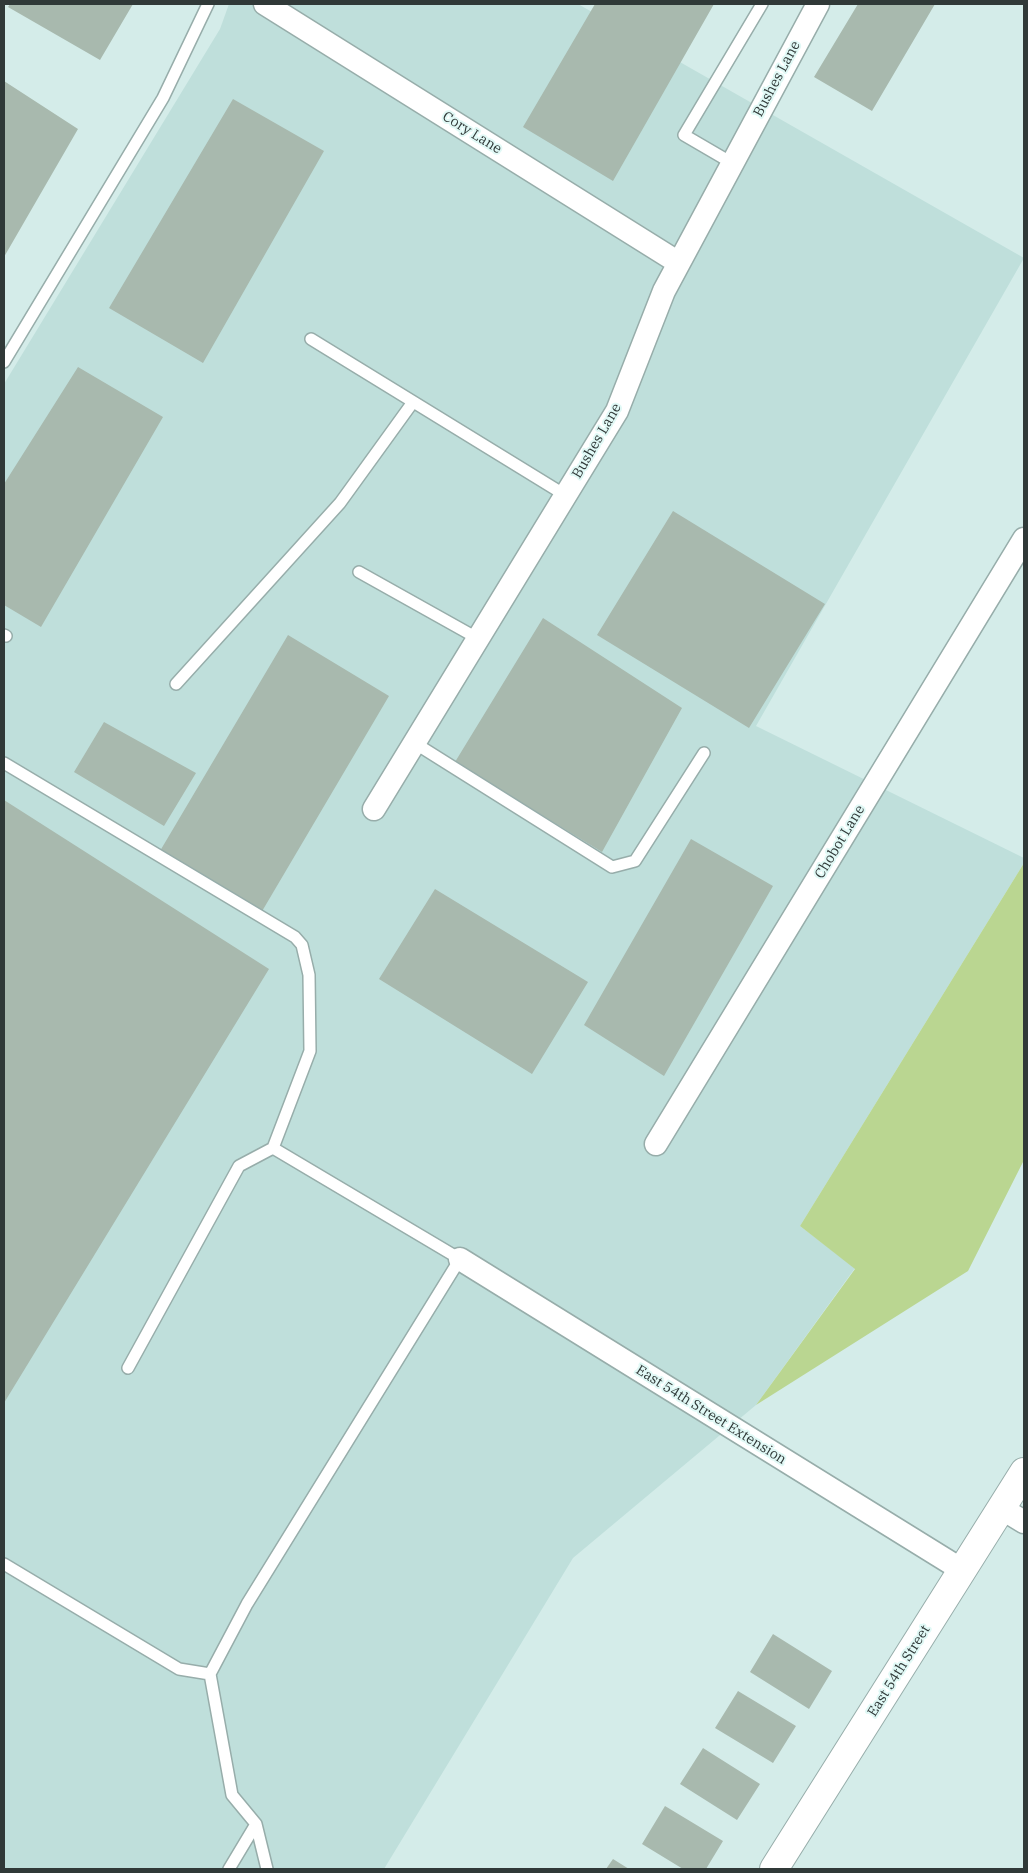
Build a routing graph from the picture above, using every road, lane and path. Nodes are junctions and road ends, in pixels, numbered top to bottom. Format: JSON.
{"nodes":[{"id":1,"x":208,"y":4,"type":"edge"},
{"id":2,"x":265,"y":4,"type":"edge"},
{"id":3,"x":762,"y":4,"type":"edge"},
{"id":4,"x":818,"y":4,"type":"edge"},
{"id":5,"x":732,"y":163,"type":"junction"},
{"id":6,"x":679,"y":263,"type":"junction"},
{"id":7,"x":311,"y":339,"type":"dead end"},
{"id":8,"x":4,"y":362,"type":"edge"},
{"id":9,"x":413,"y":402,"type":"junction"},
{"id":10,"x":565,"y":495,"type":"junction"},
{"id":11,"x":1024,"y":539,"type":"edge"},
{"id":12,"x":359,"y":572,"type":"dead end"},
{"id":13,"x":477,"y":638,"type":"junction"},
{"id":14,"x":176,"y":684,"type":"dead end"},
{"id":15,"x":413,"y":742,"type":"junction"},
{"id":16,"x":704,"y":753,"type":"dead end"},
{"id":17,"x":4,"y":763,"type":"edge"},
{"id":18,"x":374,"y":809,"type":"dead end"},
{"id":19,"x":656,"y":1144,"type":"dead end"},
{"id":20,"x":273,"y":1148,"type":"junction"},
{"id":21,"x":460,"y":1260,"type":"junction"},
{"id":22,"x":128,"y":1368,"type":"dead end"},
{"id":23,"x":1024,"y":1472,"type":"edge"},
{"id":24,"x":1001,"y":1508,"type":"junction"},
{"id":25,"x":1024,"y":1522,"type":"edge"},
{"id":26,"x":4,"y":1564,"type":"edge"},
{"id":27,"x":962,"y":1570,"type":"junction"},
{"id":28,"x":210,"y":1674,"type":"junction"},
{"id":29,"x":256,"y":1824,"type":"junction"},
{"id":30,"x":229,"y":1869,"type":"edge"},
{"id":31,"x":267,"y":1869,"type":"edge"},
{"id":32,"x":774,"y":1869,"type":"edge"}],
"edges":[{"from":1,"to":8,"type":"lane"},
{"from":2,"to":6,"type":"street","name":"Cory Lane"},
{"from":3,"to":5,"type":"lane"},
{"from":4,"to":5,"type":"street","name":"Bushes Lane"},
{"from":5,"to":6,"type":"street","name":"Bushes Lane"},
{"from":6,"to":10,"type":"street","name":"Bushes Lane"},
{"from":7,"to":9,"type":"lane"},
{"from":9,"to":10,"type":"lane"},
{"from":9,"to":14,"type":"lane"},
{"from":10,"to":13,"type":"street","name":"Bushes Lane"},
{"from":11,"to":19,"type":"street","name":"Chobot Lane"},
{"from":12,"to":13,"type":"lane"},
{"from":13,"to":15,"type":"street","name":"Bushes Lane"},
{"from":15,"to":16,"type":"lane"},
{"from":15,"to":18,"type":"street","name":"Bushes Lane"},
{"from":17,"to":20,"type":"lane"},
{"from":20,"to":21,"type":"lane"},
{"from":20,"to":22,"type":"lane"},
{"from":21,"to":27,"type":"street","name":"East 54th Street Extension"},
{"from":21,"to":28,"type":"lane"},
{"from":23,"to":24,"type":"street","name":"East 54th Street"},
{"from":24,"to":25,"type":"street"},
{"from":24,"to":27,"type":"street","name":"East 54th Street"},
{"from":26,"to":28,"type":"lane"},
{"from":27,"to":32,"type":"street","name":"East 54th Street"},
{"from":28,"to":29,"type":"lane"},
{"from":29,"to":30,"type":"lane"},
{"from":29,"to":31,"type":"lane"}]}
